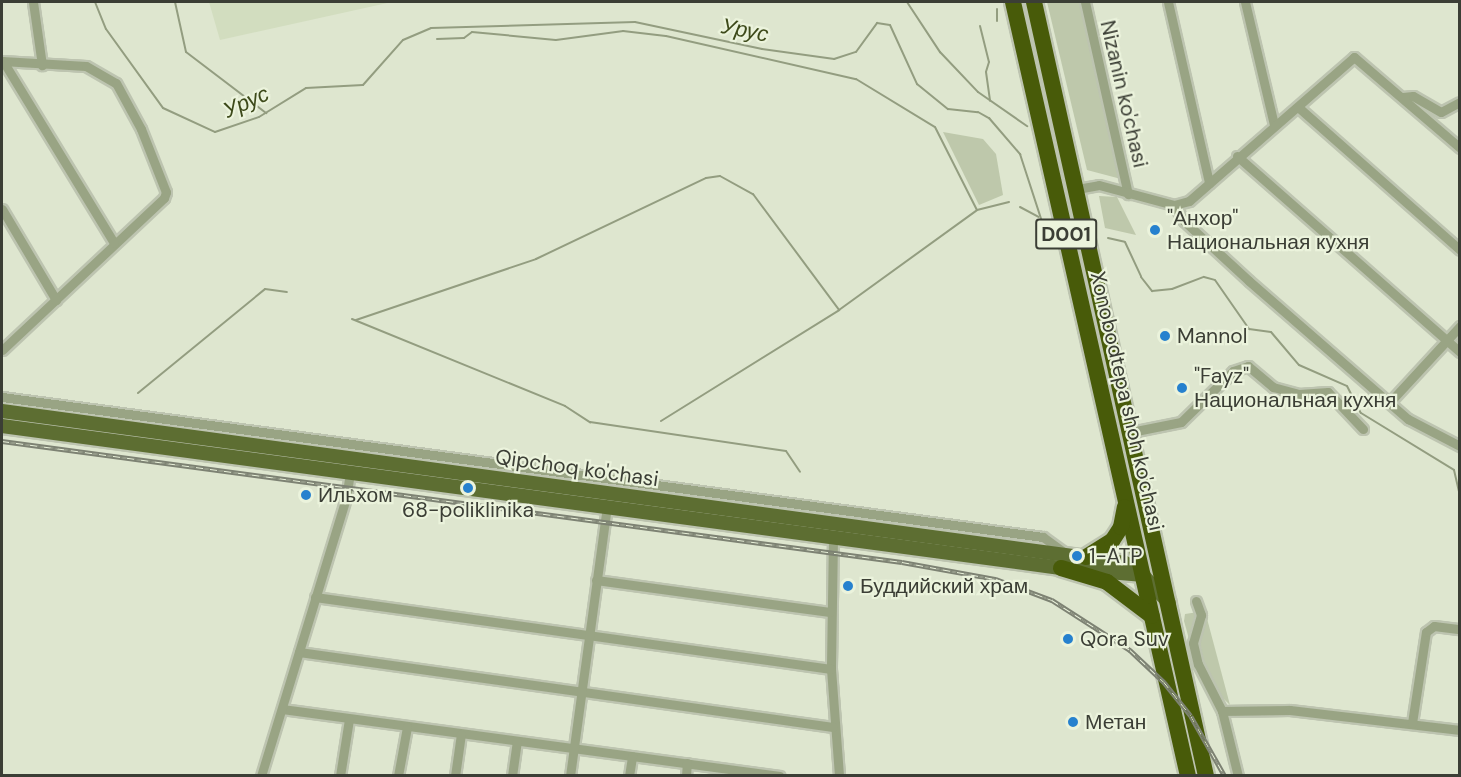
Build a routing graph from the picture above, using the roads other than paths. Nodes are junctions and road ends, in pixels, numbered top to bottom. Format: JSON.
{"nodes":[{"id":1,"x":33,"y":2,"type":"edge"},
{"id":2,"x":1013,"y":2,"type":"edge"},
{"id":3,"x":1034,"y":2,"type":"edge"},
{"id":4,"x":1085,"y":2,"type":"edge"},
{"id":5,"x":1168,"y":2,"type":"edge"},
{"id":6,"x":1245,"y":2,"type":"edge"},
{"id":7,"x":2,"y":61,"type":"edge"},
{"id":8,"x":42,"y":65,"type":"junction"},
{"id":9,"x":1403,"y":97,"type":"junction"},
{"id":10,"x":1460,"y":102,"type":"edge"},
{"id":11,"x":1298,"y":107,"type":"junction"},
{"id":12,"x":1274,"y":125,"type":"junction"},
{"id":13,"x":1460,"y":148,"type":"edge"},
{"id":14,"x":1237,"y":156,"type":"junction"},
{"id":15,"x":1209,"y":183,"type":"junction"},
{"id":16,"x":1077,"y":189,"type":"junction"},
{"id":17,"x":1128,"y":194,"type":"junction"},
{"id":18,"x":1174,"y":205,"type":"junction"},
{"id":19,"x":2,"y":209,"type":"edge"},
{"id":20,"x":114,"y":243,"type":"junction"},
{"id":21,"x":1460,"y":250,"type":"edge"},
{"id":22,"x":56,"y":300,"type":"junction"},
{"id":23,"x":1460,"y":326,"type":"edge"},
{"id":24,"x":1445,"y":342,"type":"junction"},
{"id":25,"x":1112,"y":348,"type":"junction"},
{"id":26,"x":2,"y":350,"type":"edge"},
{"id":27,"x":1092,"y":351,"type":"junction"},
{"id":28,"x":1460,"y":352,"type":"edge"},
{"id":29,"x":2,"y":397,"type":"edge"},
{"id":30,"x":1389,"y":403,"type":"junction"},
{"id":31,"x":2,"y":411,"type":"edge"},
{"id":32,"x":2,"y":426,"type":"edge"},
{"id":33,"x":1363,"y":429,"type":"dead end"},
{"id":34,"x":1131,"y":432,"type":"junction"},
{"id":35,"x":1460,"y":446,"type":"edge"},
{"id":36,"x":350,"y":472,"type":"junction"},
{"id":37,"x":1125,"y":498,"type":"junction"},
{"id":38,"x":607,"y":507,"type":"junction"},
{"id":39,"x":848,"y":532,"type":"junction"},
{"id":40,"x":833,"y":538,"type":"junction"},
{"id":41,"x":1086,"y":557,"type":"junction"},
{"id":42,"x":1159,"y":558,"type":"junction"},
{"id":43,"x":1064,"y":561,"type":"junction"},
{"id":44,"x":1143,"y":576,"type":"junction"},
{"id":45,"x":596,"y":580,"type":"junction"},
{"id":46,"x":315,"y":597,"type":"junction"},
{"id":47,"x":1196,"y":601,"type":"dead end"},
{"id":48,"x":1170,"y":605,"type":"junction"},
{"id":49,"x":830,"y":612,"type":"junction"},
{"id":50,"x":1151,"y":612,"type":"junction"},
{"id":51,"x":1460,"y":629,"type":"edge"},
{"id":52,"x":588,"y":635,"type":"junction"},
{"id":53,"x":298,"y":652,"type":"junction"},
{"id":54,"x":831,"y":669,"type":"junction"},
{"id":55,"x":581,"y":691,"type":"junction"},
{"id":56,"x":282,"y":709,"type":"junction"},
{"id":57,"x":1222,"y":711,"type":"junction"},
{"id":58,"x":349,"y":719,"type":"junction"},
{"id":59,"x":1412,"y":723,"type":"junction"},
{"id":60,"x":407,"y":727,"type":"junction"},
{"id":61,"x":833,"y":727,"type":"junction"},
{"id":62,"x":1460,"y":730,"type":"edge"},
{"id":63,"x":460,"y":734,"type":"junction"},
{"id":64,"x":517,"y":741,"type":"junction"},
{"id":65,"x":574,"y":748,"type":"junction"},
{"id":66,"x":632,"y":756,"type":"junction"},
{"id":67,"x":687,"y":763,"type":"junction"},
{"id":68,"x":743,"y":773,"type":"edge"},
{"id":69,"x":840,"y":774,"type":"edge"},
{"id":70,"x":261,"y":776,"type":"edge"},
{"id":71,"x":340,"y":776,"type":"edge"},
{"id":72,"x":398,"y":776,"type":"edge"},
{"id":73,"x":455,"y":776,"type":"edge"},
{"id":74,"x":512,"y":776,"type":"edge"},
{"id":75,"x":570,"y":776,"type":"edge"},
{"id":76,"x":629,"y":776,"type":"edge"},
{"id":77,"x":686,"y":776,"type":"edge"},
{"id":78,"x":780,"y":776,"type":"edge"},
{"id":79,"x":1188,"y":776,"type":"edge"},
{"id":80,"x":1206,"y":776,"type":"edge"},
{"id":81,"x":1238,"y":776,"type":"edge"}],
"edges":[{"from":1,"to":8,"type":"street"},
{"from":2,"to":27,"type":"highway","name":"Xonobodtepa shoh ko'chasi","number":"D001"},
{"from":3,"to":16,"type":"highway","name":"Xonobodtepa shoh ko'chasi","number":"D001"},
{"from":4,"to":17,"type":"street","name":"Nizanin ko'chasi"},
{"from":5,"to":15,"type":"street"},
{"from":6,"to":12,"type":"street"},
{"from":7,"to":8,"type":"street"},
{"from":7,"to":20,"type":"street"},
{"from":8,"to":20,"type":"street"},
{"from":9,"to":10,"type":"street"},
{"from":9,"to":11,"type":"street"},
{"from":9,"to":13,"type":"street"},
{"from":11,"to":12,"type":"street"},
{"from":11,"to":21,"type":"street"},
{"from":12,"to":14,"type":"street"},
{"from":14,"to":15,"type":"street"},
{"from":14,"to":24,"type":"street"},
{"from":15,"to":18,"type":"street"},
{"from":16,"to":17,"type":"street"},
{"from":16,"to":25,"type":"highway","name":"Xonobodtepa shoh ko'chasi","number":"D001"},
{"from":17,"to":18,"type":"street"},
{"from":18,"to":30,"type":"street"},
{"from":19,"to":22,"type":"street"},
{"from":20,"to":22,"type":"street"},
{"from":22,"to":26,"type":"street"},
{"from":23,"to":24,"type":"street"},
{"from":24,"to":28,"type":"street"},
{"from":24,"to":30,"type":"street"},
{"from":25,"to":27,"type":"highway"},
{"from":25,"to":34,"type":"highway","name":"Xonobodtepa shoh ko'chasi","number":"D001"},
{"from":27,"to":37,"type":"highway","name":"Xonobodtepa shoh ko'chasi","number":"D001"},
{"from":29,"to":43,"type":"street"},
{"from":30,"to":35,"type":"street"},
{"from":31,"to":39,"type":"main road","name":"Qipchoq ko'chasi"},
{"from":32,"to":36,"type":"main road","name":"Qipchoq ko'chasi"},
{"from":33,"to":34,"type":"street"},
{"from":34,"to":42,"type":"highway","name":"Xonobodtepa shoh ko'chasi","number":"D001"},
{"from":36,"to":38,"type":"main road","name":"Qipchoq ko'chasi"},
{"from":36,"to":46,"type":"street"},
{"from":37,"to":41,"type":"highway"},
{"from":37,"to":44,"type":"highway","name":"Xonobodtepa shoh ko'chasi","number":"D001"},
{"from":38,"to":40,"type":"main road","name":"Qipchoq ko'chasi"},
{"from":38,"to":45,"type":"street"},
{"from":39,"to":40,"type":"main road","name":"Qipchoq ko'chasi"},
{"from":39,"to":43,"type":"main road","name":"Qipchoq ko'chasi"},
{"from":40,"to":49,"type":"street"},
{"from":41,"to":43,"type":"main road","name":"Qipchoq ko'chasi"},
{"from":41,"to":44,"type":"main road","name":"Qipchoq ko'chasi"},
{"from":42,"to":44,"type":"main road"},
{"from":42,"to":48,"type":"highway","name":"Xonobodtepa shoh ko'chasi","number":"D001"},
{"from":43,"to":44,"type":"main road","name":"Qipchoq ko'chasi"},
{"from":43,"to":50,"type":"highway"},
{"from":44,"to":48,"type":"main road","name":"Qipchoq ko'chasi"},
{"from":44,"to":50,"type":"highway","name":"Xonobodtepa shoh ko'chasi","number":"D001"},
{"from":45,"to":49,"type":"street"},
{"from":45,"to":52,"type":"street"},
{"from":46,"to":52,"type":"street"},
{"from":46,"to":53,"type":"street"},
{"from":47,"to":57,"type":"street"},
{"from":48,"to":50,"type":"main road"},
{"from":48,"to":80,"type":"highway","name":"Xonobodtepa shoh ko'chasi","number":"D001"},
{"from":49,"to":54,"type":"street"},
{"from":50,"to":79,"type":"highway","name":"Xonobodtepa shoh ko'chasi","number":"D001"},
{"from":51,"to":59,"type":"street"},
{"from":52,"to":54,"type":"street"},
{"from":52,"to":55,"type":"street"},
{"from":53,"to":55,"type":"street"},
{"from":53,"to":56,"type":"street"},
{"from":54,"to":61,"type":"street"},
{"from":55,"to":61,"type":"street"},
{"from":55,"to":65,"type":"street"},
{"from":56,"to":58,"type":"street"},
{"from":56,"to":70,"type":"street"},
{"from":57,"to":59,"type":"street"},
{"from":57,"to":81,"type":"street"},
{"from":58,"to":60,"type":"street"},
{"from":58,"to":71,"type":"street"},
{"from":59,"to":62,"type":"street"},
{"from":60,"to":63,"type":"street"},
{"from":60,"to":72,"type":"street"},
{"from":61,"to":69,"type":"street"},
{"from":63,"to":64,"type":"street"},
{"from":63,"to":73,"type":"street"},
{"from":64,"to":65,"type":"street"},
{"from":64,"to":74,"type":"street"},
{"from":65,"to":66,"type":"street"},
{"from":65,"to":75,"type":"street"},
{"from":66,"to":67,"type":"street"},
{"from":66,"to":76,"type":"street"},
{"from":67,"to":68,"type":"street"},
{"from":67,"to":77,"type":"street"},
{"from":68,"to":78,"type":"street"}]}
